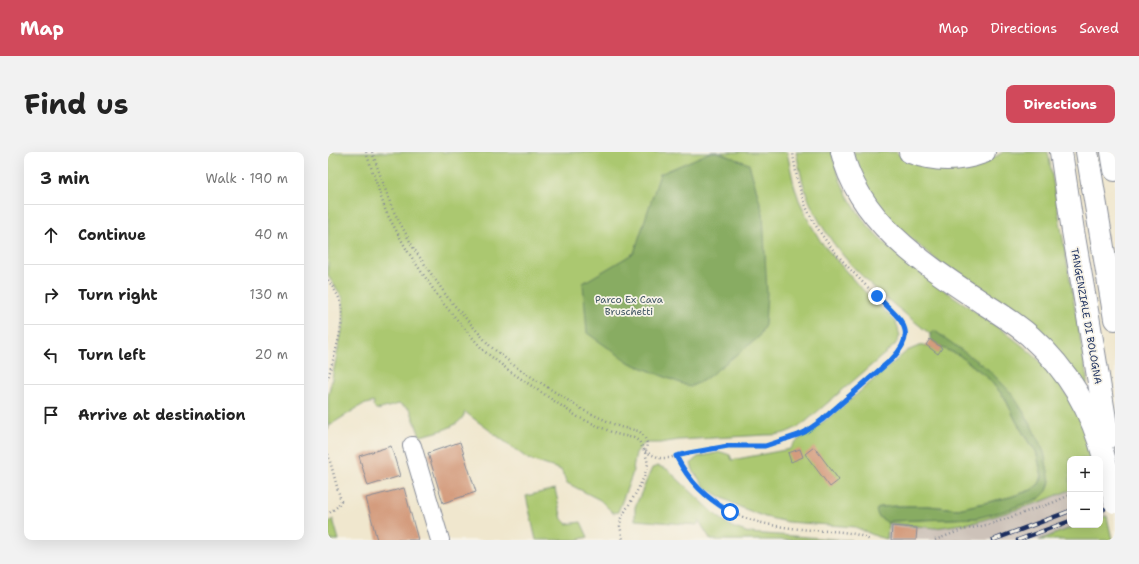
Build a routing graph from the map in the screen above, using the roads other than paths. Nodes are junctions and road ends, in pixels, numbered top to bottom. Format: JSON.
{"nodes":[{"id":1,"x":842,"y":152,"type":"edge"},
{"id":2,"x":910,"y":152,"type":"edge"},
{"id":3,"x":984,"y":152,"type":"edge"},
{"id":4,"x":1061,"y":152,"type":"edge"},
{"id":5,"x":1087,"y":152,"type":"edge"},
{"id":6,"x":1112,"y":152,"type":"edge"},
{"id":7,"x":1115,"y":170,"type":"edge"},
{"id":8,"x":1115,"y":319,"type":"edge"},
{"id":9,"x":412,"y":446,"type":"dead end"},
{"id":10,"x":1108,"y":460,"type":"junction"},
{"id":11,"x":1115,"y":480,"type":"edge"},
{"id":12,"x":1115,"y":502,"type":"edge"},
{"id":13,"x":440,"y":540,"type":"edge"}],
"edges":[{"from":1,"to":10,"type":"highway"},
{"from":2,"to":3,"type":"highway"},
{"from":4,"to":10,"type":"highway","name":"TANGENZIALE DI BOLOGNA"},
{"from":5,"to":8,"type":"highway"},
{"from":6,"to":7,"type":"highway"},
{"from":9,"to":13,"type":"lane"},
{"from":10,"to":11,"type":"highway","name":"TANGENZIALE DI BOLOGNA"},
{"from":10,"to":12,"type":"highway","bridge":true}]}
